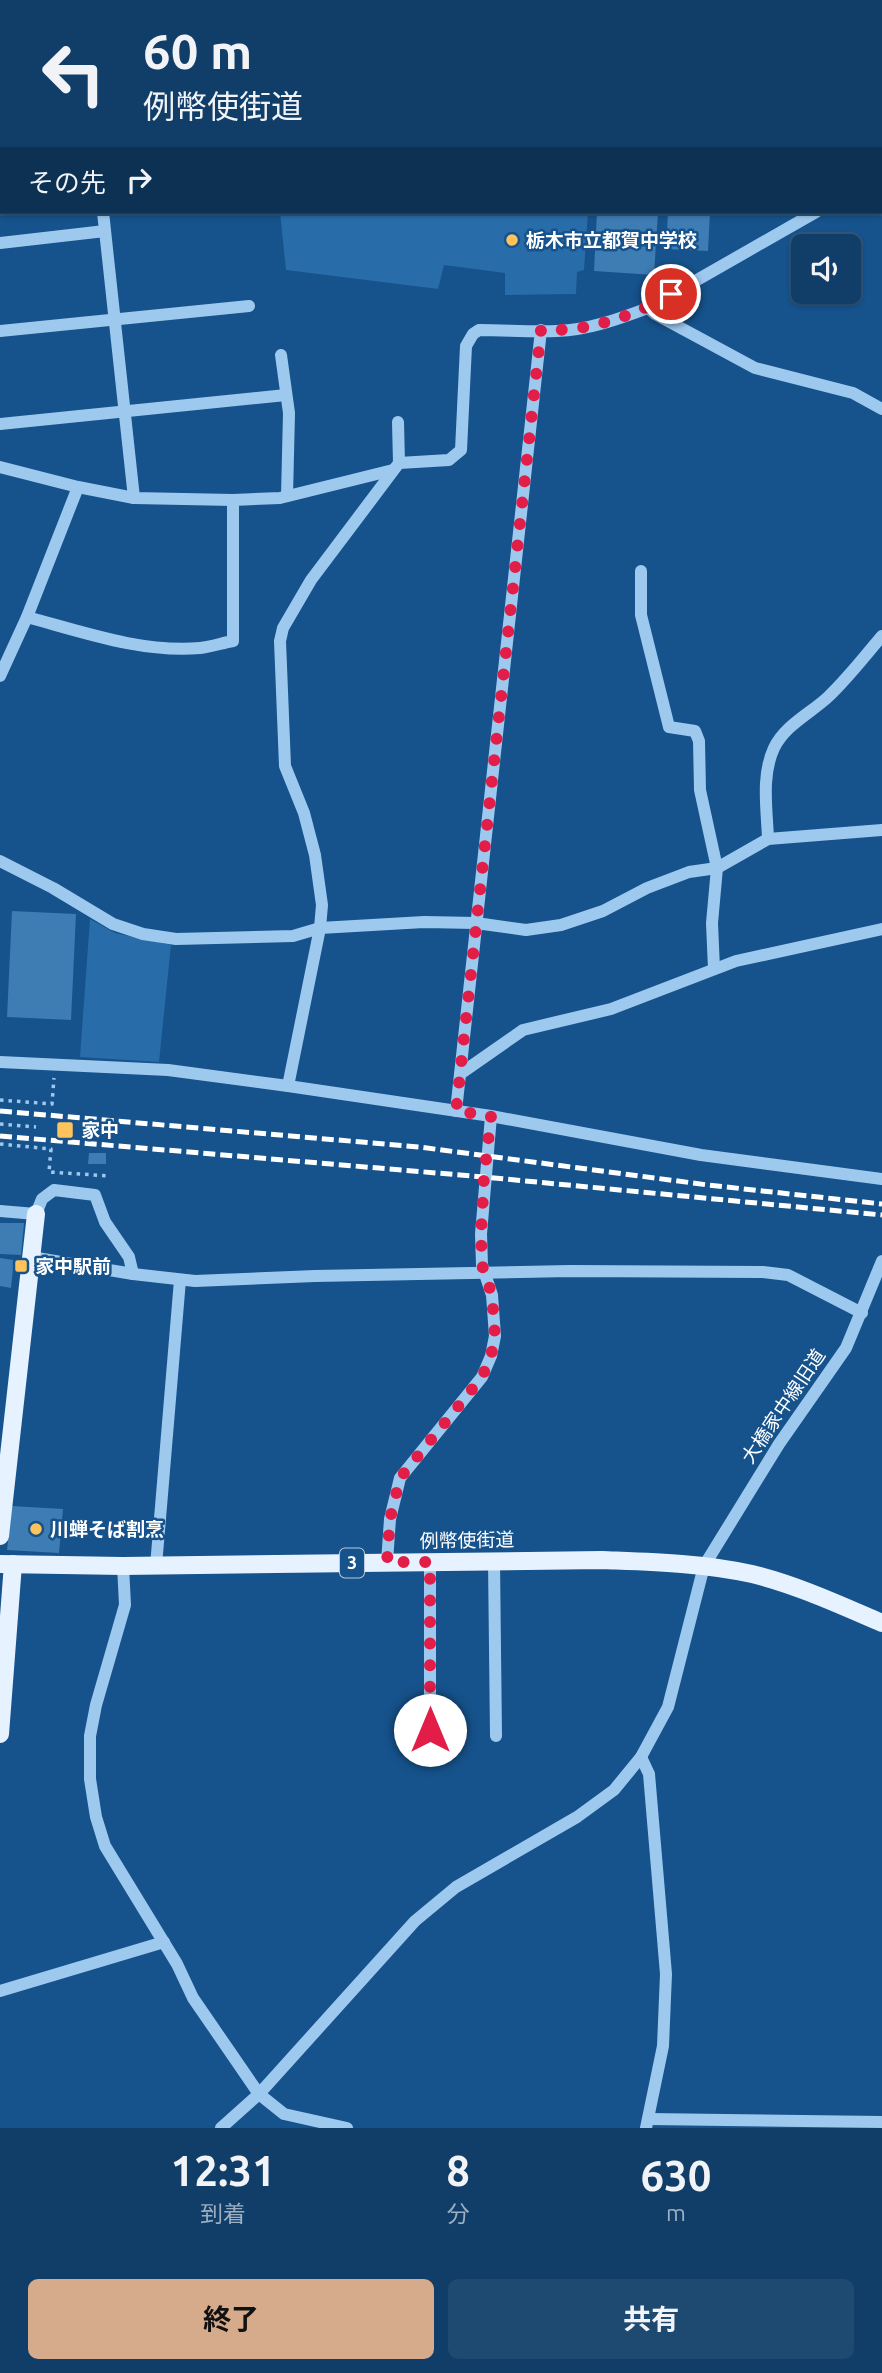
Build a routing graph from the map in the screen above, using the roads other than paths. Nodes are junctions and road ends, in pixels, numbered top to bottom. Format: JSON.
{"nodes":[{"id":1,"x":103,"y":214,"type":"edge"},
{"id":2,"x":812,"y":214,"type":"edge"},
{"id":3,"x":105,"y":232,"type":"junction"},
{"id":4,"x":0,"y":243,"type":"edge"},
{"id":5,"x":249,"y":306,"type":"dead end"},
{"id":6,"x":648,"y":308,"type":"junction"},
{"id":7,"x":115,"y":318,"type":"junction"},
{"id":8,"x":541,"y":330,"type":"junction"},
{"id":9,"x":0,"y":331,"type":"edge"},
{"id":10,"x":281,"y":355,"type":"dead end"},
{"id":11,"x":286,"y":395,"type":"junction"},
{"id":12,"x":882,"y":409,"type":"edge"},
{"id":13,"x":125,"y":412,"type":"junction"},
{"id":14,"x":398,"y":422,"type":"dead end"},
{"id":15,"x":0,"y":424,"type":"edge"},
{"id":16,"x":396,"y":466,"type":"junction"},
{"id":17,"x":0,"y":467,"type":"edge"},
{"id":18,"x":78,"y":487,"type":"junction"},
{"id":19,"x":287,"y":496,"type":"junction"},
{"id":20,"x":134,"y":498,"type":"junction"},
{"id":21,"x":233,"y":499,"type":"junction"},
{"id":22,"x":640,"y":571,"type":"dead end"},
{"id":23,"x":27,"y":617,"type":"junction"},
{"id":24,"x":882,"y":636,"type":"edge"},
{"id":25,"x":0,"y":676,"type":"edge"},
{"id":26,"x":882,"y":830,"type":"edge"},
{"id":27,"x":768,"y":839,"type":"junction"},
{"id":28,"x":0,"y":861,"type":"edge"},
{"id":29,"x":717,"y":867,"type":"junction"},
{"id":30,"x":476,"y":923,"type":"junction"},
{"id":31,"x":320,"y":928,"type":"junction"},
{"id":32,"x":882,"y":929,"type":"edge"},
{"id":33,"x":714,"y":969,"type":"junction"},
{"id":34,"x":0,"y":1062,"type":"edge"},
{"id":35,"x":460,"y":1074,"type":"junction"},
{"id":36,"x":288,"y":1086,"type":"junction"},
{"id":37,"x":456,"y":1111,"type":"junction"},
{"id":38,"x":491,"y":1116,"type":"junction"},
{"id":39,"x":882,"y":1179,"type":"edge"},
{"id":40,"x":0,"y":1211,"type":"edge"},
{"id":41,"x":36,"y":1214,"type":"junction"},
{"id":42,"x":31,"y":1257,"type":"junction"},
{"id":43,"x":882,"y":1261,"type":"edge"},
{"id":44,"x":484,"y":1273,"type":"junction"},
{"id":45,"x":133,"y":1274,"type":"junction"},
{"id":46,"x":180,"y":1280,"type":"junction"},
{"id":47,"x":862,"y":1313,"type":"junction"},
{"id":48,"x":5,"y":1448,"type":"edge"},
{"id":49,"x":0,"y":1536,"type":"edge"},
{"id":50,"x":494,"y":1561,"type":"junction"},
{"id":51,"x":387,"y":1562,"type":"junction"},
{"id":52,"x":430,"y":1562,"type":"junction"},
{"id":53,"x":6,"y":1564,"type":"edge"},
{"id":54,"x":123,"y":1566,"type":"junction"},
{"id":55,"x":156,"y":1566,"type":"junction"},
{"id":56,"x":704,"y":1566,"type":"junction"},
{"id":57,"x":882,"y":1623,"type":"edge"},
{"id":58,"x":430,"y":1730,"type":"dead end"},
{"id":59,"x":0,"y":1734,"type":"edge"},
{"id":60,"x":496,"y":1736,"type":"dead end"},
{"id":61,"x":641,"y":1758,"type":"junction"},
{"id":62,"x":164,"y":1942,"type":"junction"},
{"id":63,"x":0,"y":1992,"type":"edge"},
{"id":64,"x":258,"y":2094,"type":"junction"},
{"id":65,"x":882,"y":2122,"type":"edge"},
{"id":66,"x":647,"y":2123,"type":"edge"},
{"id":67,"x":220,"y":2128,"type":"edge"},
{"id":68,"x":347,"y":2128,"type":"edge"}],
"edges":[{"from":1,"to":3,"type":"street"},
{"from":2,"to":6,"type":"street"},
{"from":3,"to":4,"type":"street"},
{"from":3,"to":7,"type":"street"},
{"from":5,"to":7,"type":"street"},
{"from":6,"to":8,"type":"street"},
{"from":6,"to":12,"type":"street"},
{"from":7,"to":9,"type":"street"},
{"from":7,"to":13,"type":"street"},
{"from":8,"to":16,"type":"street"},
{"from":8,"to":30,"type":"street"},
{"from":10,"to":11,"type":"street"},
{"from":11,"to":13,"type":"street"},
{"from":11,"to":19,"type":"street"},
{"from":13,"to":15,"type":"street"},
{"from":13,"to":20,"type":"street"},
{"from":14,"to":16,"type":"street"},
{"from":16,"to":19,"type":"street"},
{"from":16,"to":31,"type":"street"},
{"from":17,"to":18,"type":"street"},
{"from":18,"to":20,"type":"street"},
{"from":18,"to":23,"type":"street"},
{"from":19,"to":21,"type":"street"},
{"from":20,"to":21,"type":"street"},
{"from":21,"to":23,"type":"street"},
{"from":22,"to":29,"type":"street"},
{"from":23,"to":25,"type":"street"},
{"from":24,"to":27,"type":"street"},
{"from":26,"to":27,"type":"street"},
{"from":27,"to":29,"type":"street"},
{"from":28,"to":31,"type":"street"},
{"from":29,"to":30,"type":"street"},
{"from":29,"to":33,"type":"street"},
{"from":30,"to":31,"type":"street"},
{"from":30,"to":35,"type":"street"},
{"from":31,"to":36,"type":"street"},
{"from":32,"to":33,"type":"street"},
{"from":33,"to":35,"type":"street"},
{"from":34,"to":36,"type":"street"},
{"from":35,"to":37,"type":"street"},
{"from":36,"to":37,"type":"street"},
{"from":37,"to":38,"type":"street"},
{"from":38,"to":39,"type":"street"},
{"from":38,"to":44,"type":"street"},
{"from":40,"to":41,"type":"street"},
{"from":41,"to":42,"type":"main road"},
{"from":41,"to":45,"type":"street"},
{"from":42,"to":45,"type":"street"},
{"from":42,"to":48,"type":"main road"},
{"from":43,"to":47,"type":"street","name":"大橋家中線旧道"},
{"from":44,"to":46,"type":"street"},
{"from":44,"to":47,"type":"street"},
{"from":44,"to":51,"type":"street"},
{"from":45,"to":46,"type":"street"},
{"from":46,"to":55,"type":"street"},
{"from":47,"to":56,"type":"street","name":"大橋家中線旧道"},
{"from":48,"to":49,"type":"main road"},
{"from":50,"to":52,"type":"main road","name":"例幣使街道","number":"3"},
{"from":50,"to":56,"type":"main road","name":"例幣使街道","number":"3"},
{"from":50,"to":60,"type":"street"},
{"from":51,"to":52,"type":"main road","name":"例幣使街道","number":"3"},
{"from":51,"to":55,"type":"main road","name":"例幣使街道","number":"3"},
{"from":52,"to":58,"type":"street"},
{"from":53,"to":54,"type":"main road","name":"例幣使街道","number":"3"},
{"from":53,"to":59,"type":"main road"},
{"from":54,"to":55,"type":"main road","name":"例幣使街道","number":"3"},
{"from":54,"to":62,"type":"street"},
{"from":56,"to":57,"type":"main road","name":"例幣使街道","number":"3"},
{"from":56,"to":61,"type":"street","name":"大橋家中線旧道"},
{"from":61,"to":64,"type":"street","name":"大橋家中線旧道"},
{"from":61,"to":66,"type":"street"},
{"from":62,"to":63,"type":"street"},
{"from":62,"to":64,"type":"street"},
{"from":64,"to":67,"type":"street","name":"大橋家中線旧道"},
{"from":64,"to":68,"type":"street"},
{"from":65,"to":66,"type":"street"}]}
